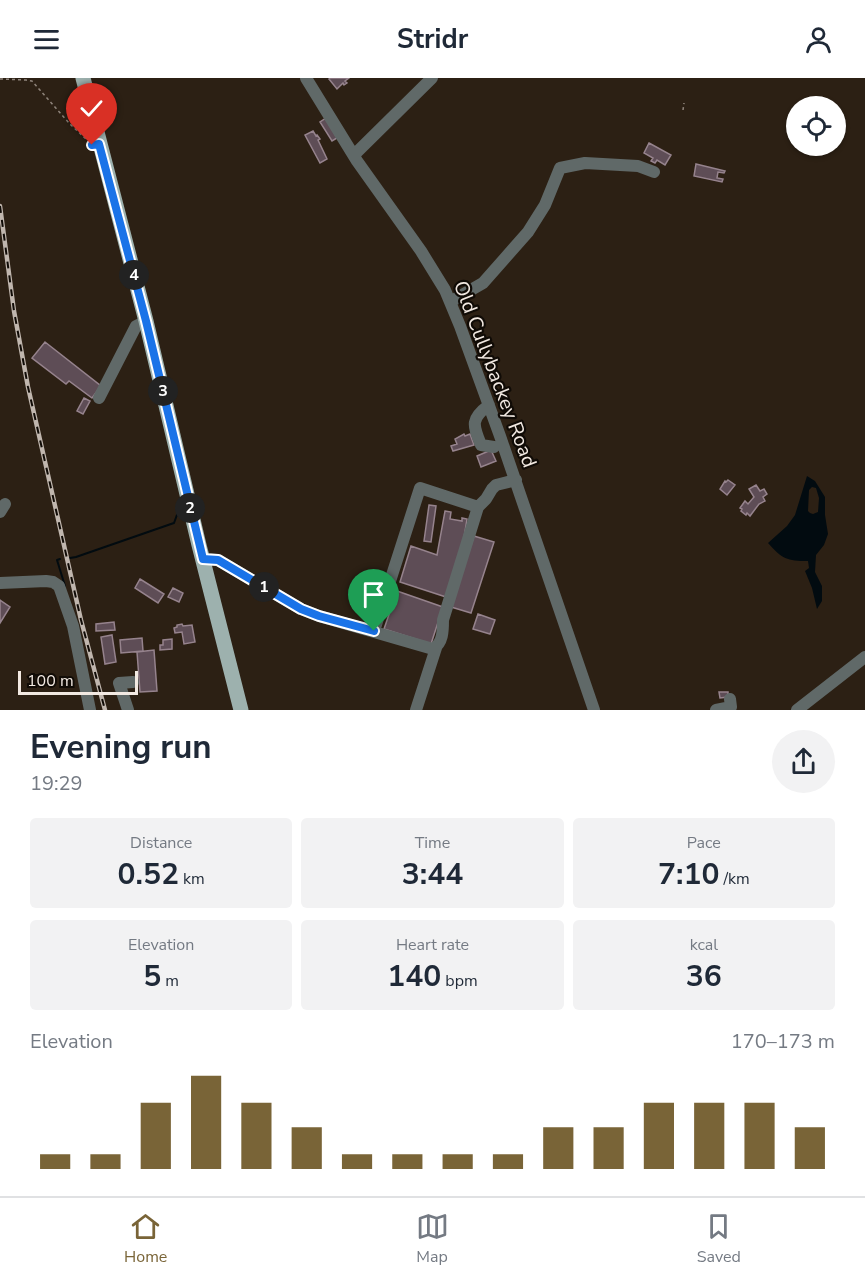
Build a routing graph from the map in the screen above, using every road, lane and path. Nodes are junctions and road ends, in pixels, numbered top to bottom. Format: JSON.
{"nodes":[{"id":1,"x":82,"y":78,"type":"edge"},
{"id":2,"x":306,"y":78,"type":"edge"},
{"id":3,"x":432,"y":78,"type":"edge"},
{"id":4,"x":0,"y":79,"type":"edge"},
{"id":5,"x":684,"y":104,"type":"dead end"},
{"id":6,"x":683,"y":110,"type":"dead end"},
{"id":7,"x":99,"y":144,"type":"junction"},
{"id":8,"x":354,"y":155,"type":"junction"},
{"id":9,"x":654,"y":172,"type":"dead end"},
{"id":10,"x":450,"y":302,"type":"junction"},
{"id":11,"x":146,"y":321,"type":"junction"},
{"id":12,"x":99,"y":398,"type":"dead end"},
{"id":13,"x":489,"y":405,"type":"junction"},
{"id":14,"x":494,"y":447,"type":"dead end"},
{"id":15,"x":516,"y":480,"type":"junction"},
{"id":16,"x":478,"y":507,"type":"junction"},
{"id":17,"x":203,"y":559,"type":"junction"},
{"id":18,"x":0,"y":583,"type":"edge"},
{"id":19,"x":374,"y":631,"type":"junction"},
{"id":20,"x":436,"y":648,"type":"junction"},
{"id":21,"x":865,"y":657,"type":"edge"},
{"id":22,"x":133,"y":682,"type":"dead end"},
{"id":23,"x":730,"y":699,"type":"dead end"},
{"id":24,"x":90,"y":710,"type":"edge"},
{"id":25,"x":128,"y":710,"type":"edge"},
{"id":26,"x":241,"y":710,"type":"edge"},
{"id":27,"x":416,"y":710,"type":"edge"},
{"id":28,"x":594,"y":710,"type":"edge"},
{"id":29,"x":716,"y":710,"type":"edge"},
{"id":30,"x":797,"y":710,"type":"edge"}],
"edges":[{"from":1,"to":7,"type":"main road"},
{"from":2,"to":8,"type":"street","name":"Old Cullybackey Road"},
{"from":3,"to":8,"type":"street"},
{"from":4,"to":7,"type":"path"},
{"from":5,"to":6,"type":"path"},
{"from":7,"to":11,"type":"main road"},
{"from":8,"to":10,"type":"street","name":"Old Cullybackey Road"},
{"from":9,"to":10,"type":"street"},
{"from":10,"to":13,"type":"street","name":"Old Cullybackey Road"},
{"from":11,"to":12,"type":"street"},
{"from":11,"to":17,"type":"main road"},
{"from":13,"to":14,"type":"street"},
{"from":13,"to":15,"type":"street","name":"Old Cullybackey Road"},
{"from":15,"to":16,"type":"street"},
{"from":15,"to":28,"type":"street","name":"Old Cullybackey Road"},
{"from":16,"to":19,"type":"street"},
{"from":16,"to":20,"type":"street"},
{"from":17,"to":19,"type":"street"},
{"from":17,"to":26,"type":"main road"},
{"from":18,"to":24,"type":"street"},
{"from":19,"to":20,"type":"street"},
{"from":20,"to":27,"type":"street"},
{"from":21,"to":30,"type":"street"},
{"from":22,"to":25,"type":"street"},
{"from":23,"to":29,"type":"street"}]}
